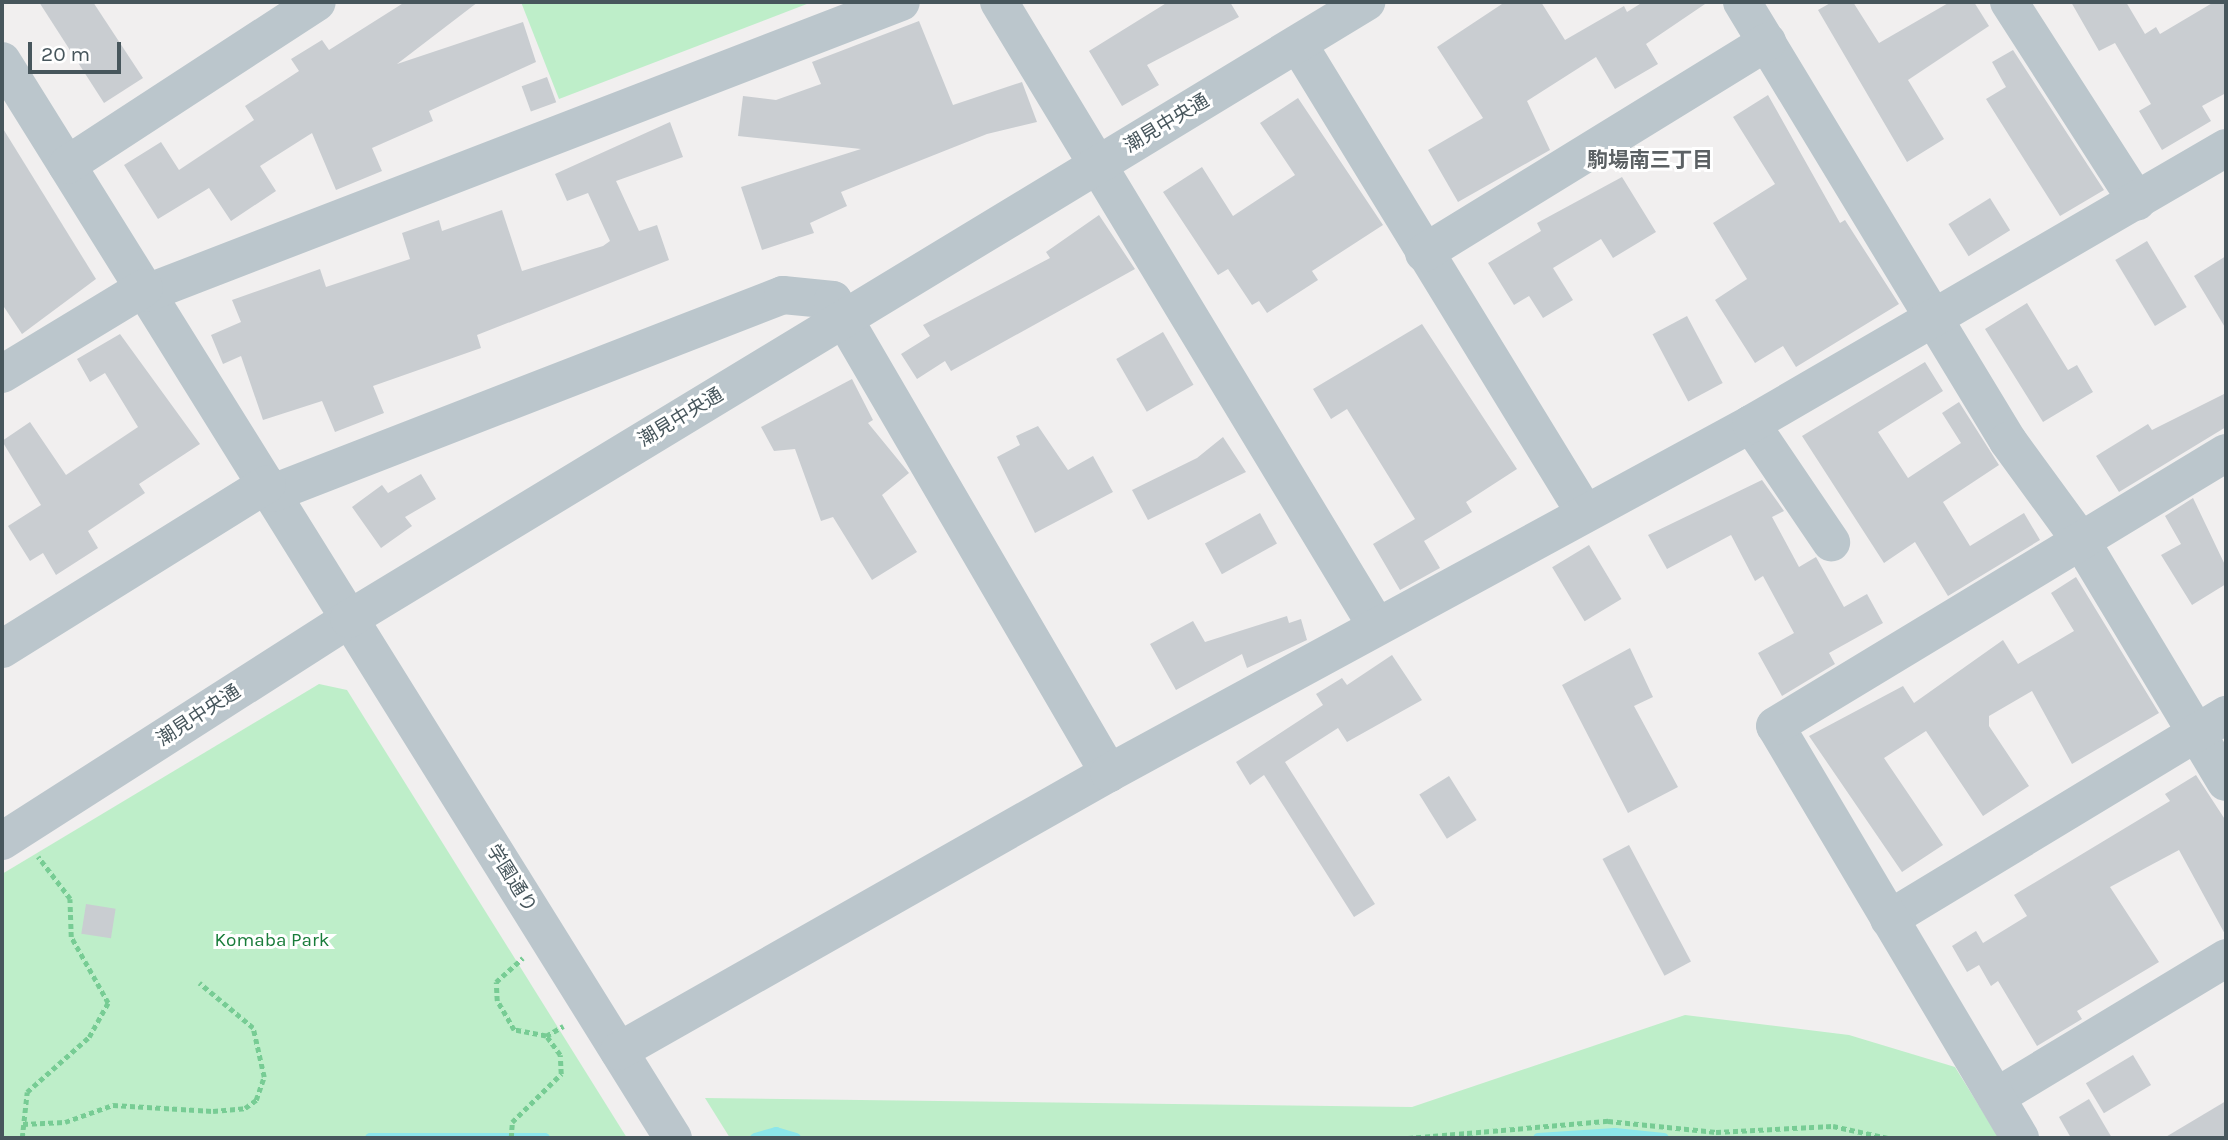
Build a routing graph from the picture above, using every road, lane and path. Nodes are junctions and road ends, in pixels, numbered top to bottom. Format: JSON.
{"nodes":[{"id":1,"x":317,"y":2,"type":"edge"},
{"id":2,"x":901,"y":2,"type":"edge"},
{"id":3,"x":999,"y":2,"type":"edge"},
{"id":4,"x":1366,"y":2,"type":"edge"},
{"id":5,"x":1742,"y":2,"type":"edge"},
{"id":6,"x":2009,"y":2,"type":"edge"},
{"id":7,"x":1767,"y":42,"type":"junction"},
{"id":8,"x":1298,"y":44,"type":"junction"},
{"id":9,"x":2,"y":61,"type":"edge"},
{"id":10,"x":2226,"y":148,"type":"edge"},
{"id":11,"x":67,"y":165,"type":"junction"},
{"id":12,"x":1098,"y":166,"type":"junction"},
{"id":13,"x":2137,"y":201,"type":"junction"},
{"id":14,"x":1424,"y":253,"type":"junction"},
{"id":15,"x":146,"y":291,"type":"junction"},
{"id":16,"x":844,"y":319,"type":"junction"},
{"id":17,"x":1934,"y":320,"type":"junction"},
{"id":18,"x":2,"y":374,"type":"edge"},
{"id":19,"x":1751,"y":424,"type":"junction"},
{"id":20,"x":2226,"y":453,"type":"edge"},
{"id":21,"x":270,"y":489,"type":"junction"},
{"id":22,"x":1585,"y":513,"type":"junction"},
{"id":23,"x":2081,"y":541,"type":"junction"},
{"id":24,"x":1831,"y":542,"type":"dead end"},
{"id":25,"x":349,"y":619,"type":"junction"},
{"id":26,"x":1377,"y":627,"type":"junction"},
{"id":27,"x":2,"y":649,"type":"edge"},
{"id":28,"x":2211,"y":724,"type":"edge"},
{"id":29,"x":1110,"y":773,"type":"junction"},
{"id":30,"x":2226,"y":782,"type":"edge"},
{"id":31,"x":10,"y":837,"type":"edge"},
{"id":32,"x":1889,"y":919,"type":"junction"},
{"id":33,"x":552,"y":944,"type":"junction"},
{"id":34,"x":2226,"y":958,"type":"edge"},
{"id":35,"x":199,"y":983,"type":"dead end"},
{"id":36,"x":619,"y":1051,"type":"junction"},
{"id":37,"x":1996,"y":1097,"type":"junction"},
{"id":38,"x":23,"y":1124,"type":"junction"},
{"id":39,"x":22,"y":1136,"type":"edge"},
{"id":40,"x":511,"y":1138,"type":"edge"},
{"id":41,"x":673,"y":1138,"type":"edge"},
{"id":42,"x":1408,"y":1138,"type":"edge"},
{"id":43,"x":1888,"y":1138,"type":"edge"},
{"id":44,"x":2020,"y":1138,"type":"edge"}],
"edges":[{"from":1,"to":11,"type":"street"},
{"from":2,"to":15,"type":"street"},
{"from":3,"to":12,"type":"street"},
{"from":4,"to":8,"type":"street","name":"潮見中央通"},
{"from":5,"to":7,"type":"street"},
{"from":6,"to":13,"type":"street"},
{"from":7,"to":14,"type":"street"},
{"from":7,"to":17,"type":"street"},
{"from":8,"to":12,"type":"street","name":"潮見中央通"},
{"from":8,"to":14,"type":"street"},
{"from":9,"to":11,"type":"street","name":"学園通り"},
{"from":10,"to":13,"type":"street"},
{"from":11,"to":15,"type":"street","name":"学園通り"},
{"from":12,"to":16,"type":"street","name":"潮見中央通"},
{"from":12,"to":26,"type":"street"},
{"from":13,"to":17,"type":"street"},
{"from":14,"to":22,"type":"street"},
{"from":15,"to":18,"type":"street"},
{"from":15,"to":21,"type":"street","name":"学園通り"},
{"from":16,"to":21,"type":"street"},
{"from":16,"to":25,"type":"street","name":"潮見中央通"},
{"from":16,"to":29,"type":"street"},
{"from":17,"to":19,"type":"street"},
{"from":17,"to":23,"type":"street"},
{"from":19,"to":22,"type":"street"},
{"from":19,"to":24,"type":"street"},
{"from":20,"to":23,"type":"street"},
{"from":21,"to":25,"type":"street","name":"学園通り"},
{"from":21,"to":27,"type":"street"},
{"from":22,"to":26,"type":"street"},
{"from":23,"to":28,"type":"street"},
{"from":23,"to":32,"type":"street"},
{"from":25,"to":31,"type":"street","name":"潮見中央通"},
{"from":25,"to":33,"type":"street","name":"学園通り"},
{"from":26,"to":29,"type":"street"},
{"from":28,"to":30,"type":"street"},
{"from":28,"to":32,"type":"street"},
{"from":29,"to":36,"type":"street"},
{"from":31,"to":38,"type":"path"},
{"from":32,"to":37,"type":"street"},
{"from":33,"to":36,"type":"street","name":"学園通り"},
{"from":33,"to":40,"type":"path"},
{"from":34,"to":37,"type":"street"},
{"from":35,"to":38,"type":"path"},
{"from":36,"to":41,"type":"street","name":"学園通り"},
{"from":37,"to":44,"type":"street"},
{"from":38,"to":39,"type":"path"},
{"from":42,"to":43,"type":"path"}]}
